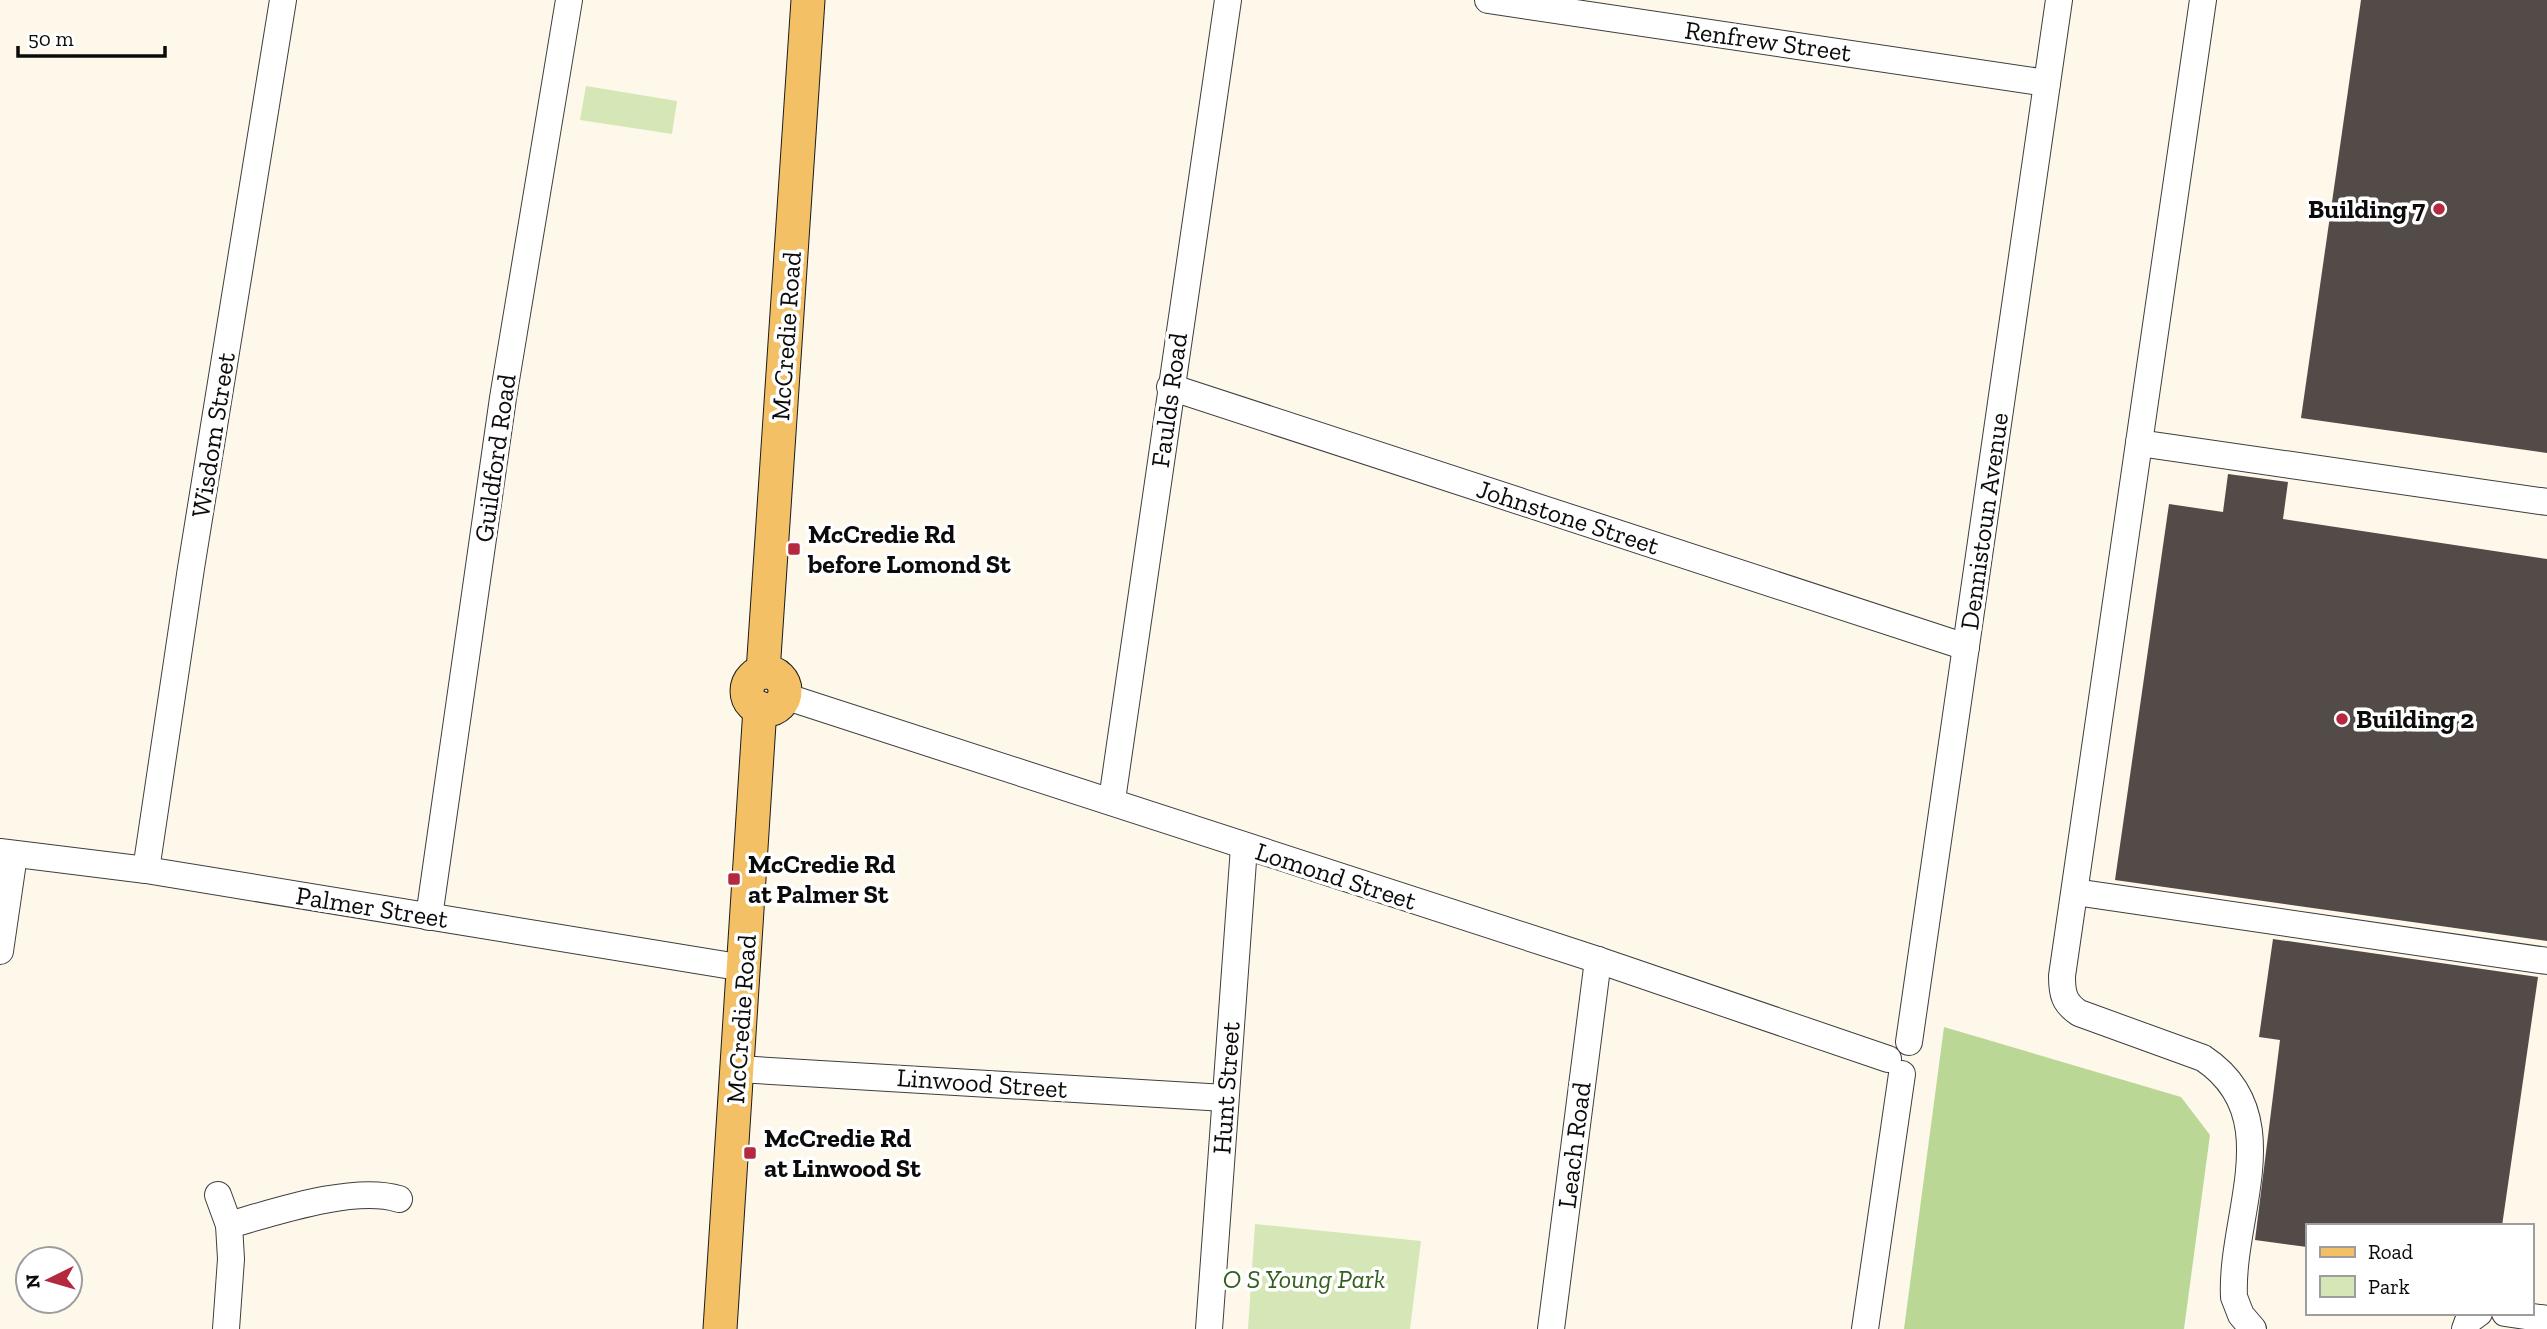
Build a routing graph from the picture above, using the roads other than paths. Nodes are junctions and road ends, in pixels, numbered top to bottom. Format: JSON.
{"nodes":[{"id":1,"x":283,"y":0,"type":"edge"},
{"id":2,"x":569,"y":0,"type":"edge"},
{"id":3,"x":808,"y":0,"type":"edge"},
{"id":4,"x":1228,"y":0,"type":"edge"},
{"id":5,"x":1488,"y":0,"type":"edge"},
{"id":6,"x":2059,"y":0,"type":"edge"},
{"id":7,"x":2203,"y":0,"type":"edge"},
{"id":8,"x":2047,"y":83,"type":"junction"},
{"id":9,"x":1170,"y":387,"type":"junction"},
{"id":10,"x":2139,"y":443,"type":"junction"},
{"id":11,"x":2547,"y":502,"type":"edge"},
{"id":12,"x":1966,"y":647,"type":"junction"},
{"id":13,"x":769,"y":692,"type":"junction"},
{"id":14,"x":1112,"y":800,"type":"junction"},
{"id":15,"x":1244,"y":847,"type":"junction"},
{"id":16,"x":7,"y":853,"type":"edge"},
{"id":17,"x":146,"y":870,"type":"junction"},
{"id":18,"x":2075,"y":892,"type":"junction"},
{"id":19,"x":429,"y":917,"type":"junction"},
{"id":20,"x":0,"y":951,"type":"edge"},
{"id":21,"x":1598,"y":960,"type":"junction"},
{"id":22,"x":2547,"y":961,"type":"edge"},
{"id":23,"x":744,"y":968,"type":"junction"},
{"id":24,"x":1895,"y":1067,"type":"junction"},
{"id":25,"x":738,"y":1069,"type":"junction"},
{"id":26,"x":1225,"y":1098,"type":"junction"},
{"id":27,"x":218,"y":1195,"type":"dead end"},
{"id":28,"x":399,"y":1199,"type":"dead end"},
{"id":29,"x":229,"y":1225,"type":"junction"},
{"id":30,"x":2476,"y":1315,"type":"edge"},
{"id":31,"x":2517,"y":1315,"type":"edge"},
{"id":32,"x":2547,"y":1320,"type":"edge"},
{"id":33,"x":226,"y":1329,"type":"edge"},
{"id":34,"x":720,"y":1329,"type":"edge"},
{"id":35,"x":1209,"y":1329,"type":"edge"},
{"id":36,"x":1550,"y":1329,"type":"edge"},
{"id":37,"x":1865,"y":1329,"type":"edge"},
{"id":38,"x":2253,"y":1329,"type":"edge"},
{"id":39,"x":2465,"y":1329,"type":"edge"}],
"edges":[{"from":1,"to":17,"type":"street","name":"Wisdom Street"},
{"from":2,"to":19,"type":"street","name":"Guildford Road"},
{"from":3,"to":13,"type":"main road","name":"McCredie Road"},
{"from":4,"to":9,"type":"street","name":"Faulds Road"},
{"from":5,"to":8,"type":"street","name":"Renfrew Street"},
{"from":6,"to":8,"type":"street","name":"Dennistoun Avenue"},
{"from":7,"to":10,"type":"street"},
{"from":8,"to":12,"type":"street","name":"Dennistoun Avenue"},
{"from":9,"to":12,"type":"street","name":"Johnstone Street"},
{"from":9,"to":14,"type":"street","name":"Faulds Road"},
{"from":10,"to":11,"type":"street"},
{"from":10,"to":18,"type":"street"},
{"from":12,"to":24,"type":"street","name":"Dennistoun Avenue"},
{"from":13,"to":14,"type":"street","name":"Lomond Street"},
{"from":13,"to":23,"type":"main road","name":"McCredie Road"},
{"from":14,"to":15,"type":"street","name":"Lomond Street"},
{"from":15,"to":21,"type":"street","name":"Lomond Street"},
{"from":15,"to":26,"type":"street","name":"Hunt Street"},
{"from":16,"to":17,"type":"street","name":"Palmer Street"},
{"from":16,"to":20,"type":"street"},
{"from":17,"to":19,"type":"street","name":"Palmer Street"},
{"from":18,"to":22,"type":"street"},
{"from":18,"to":38,"type":"street"},
{"from":19,"to":23,"type":"street","name":"Palmer Street"},
{"from":21,"to":24,"type":"street","name":"Lomond Street"},
{"from":21,"to":36,"type":"street","name":"Leach Road"},
{"from":23,"to":25,"type":"main road","name":"McCredie Road"},
{"from":24,"to":37,"type":"street"},
{"from":25,"to":26,"type":"street","name":"Linwood Street"},
{"from":25,"to":34,"type":"main road","name":"McCredie Road"},
{"from":26,"to":35,"type":"street","name":"Hunt Street"},
{"from":27,"to":29,"type":"street"},
{"from":28,"to":29,"type":"street"},
{"from":29,"to":33,"type":"street"},
{"from":30,"to":39,"type":"street"},
{"from":31,"to":32,"type":"street"}]}
